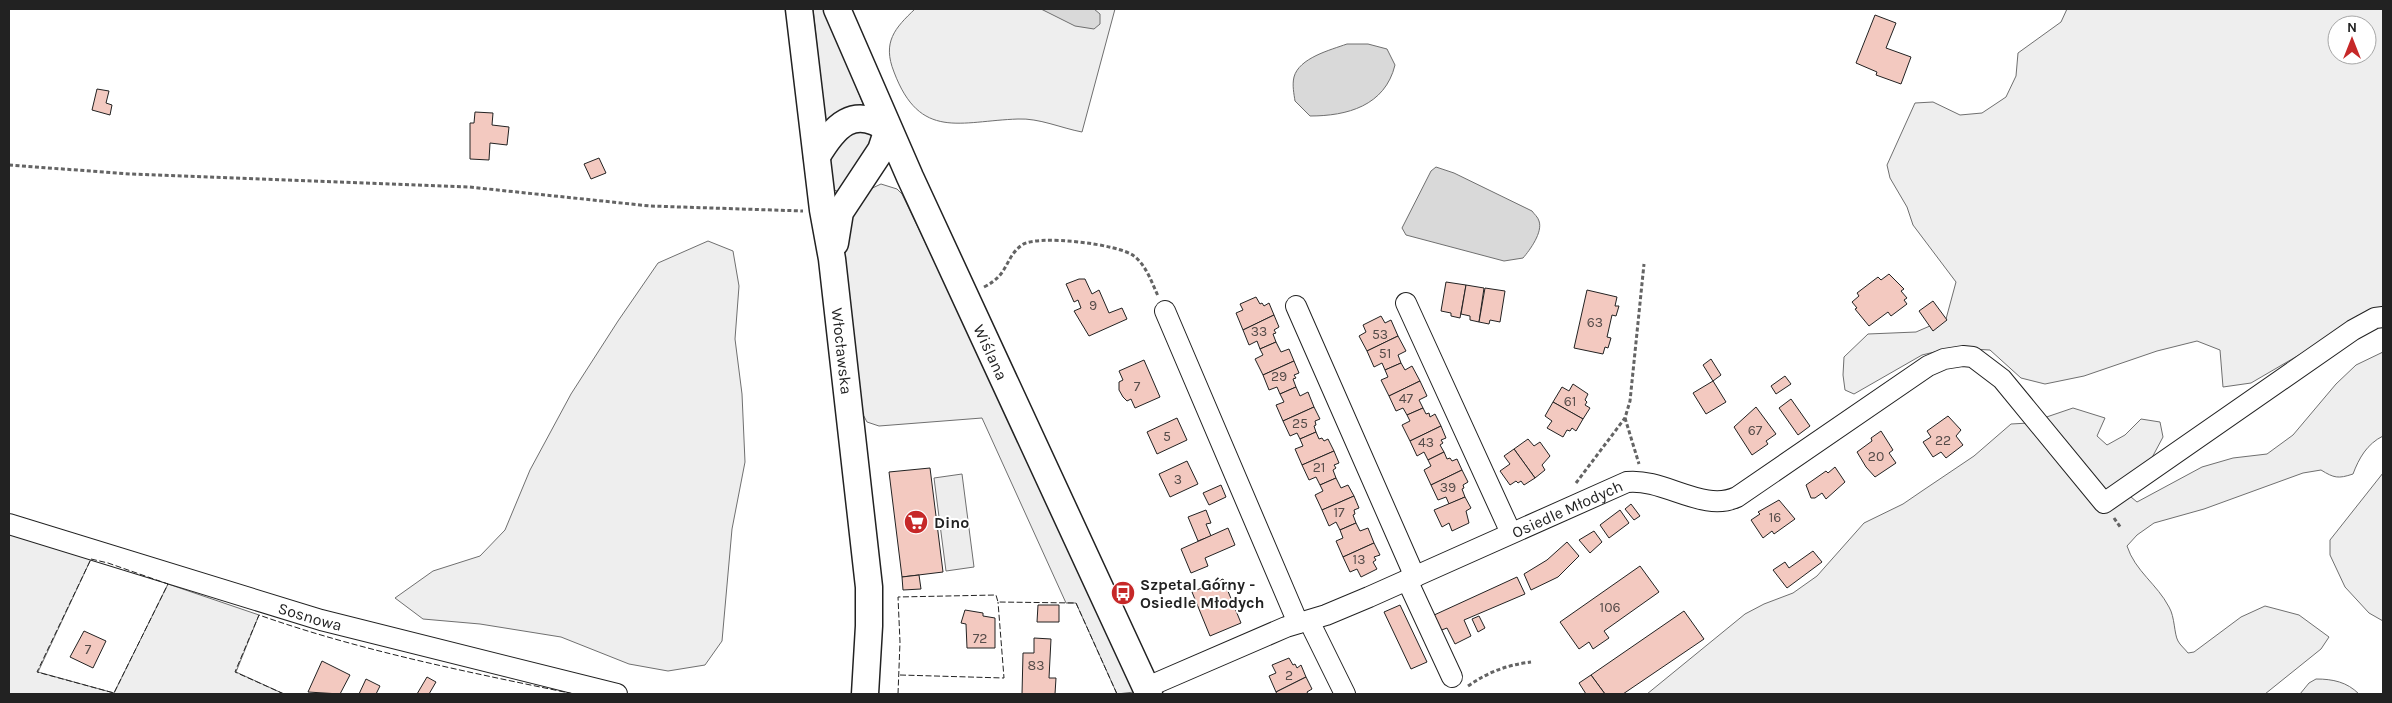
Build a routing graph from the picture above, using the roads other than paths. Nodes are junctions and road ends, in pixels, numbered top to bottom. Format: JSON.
{"nodes":[{"id":1,"x":799,"y":9,"type":"edge"},
{"id":2,"x":837,"y":9,"type":"edge"},
{"id":3,"x":888,"y":129,"type":"junction"},
{"id":4,"x":817,"y":156,"type":"junction"},
{"id":5,"x":863,"y":177,"type":"junction"},
{"id":6,"x":910,"y":177,"type":"junction"},
{"id":7,"x":832,"y":258,"type":"junction"},
{"id":8,"x":1406,"y":303,"type":"dead end"},
{"id":9,"x":1296,"y":306,"type":"dead end"},
{"id":10,"x":1166,"y":311,"type":"road end"},
{"id":11,"x":2383,"y":317,"type":"edge"},
{"id":12,"x":9,"y":524,"type":"edge"},
{"id":13,"x":1511,"y":533,"type":"junction"},
{"id":14,"x":1411,"y":578,"type":"junction"},
{"id":15,"x":1303,"y":622,"type":"junction"},
{"id":16,"x":1459,"y":682,"type":"road end"},
{"id":17,"x":1147,"y":691,"type":"edge"},
{"id":18,"x":617,"y":694,"type":"edge"},
{"id":19,"x":865,"y":694,"type":"edge"},
{"id":20,"x":1345,"y":694,"type":"edge"}],
"edges":[{"from":1,"to":4,"type":"main road","name":"Włocławska"},
{"from":2,"to":3,"type":"main road","name":"Wiślana"},
{"from":3,"to":4,"type":"main road"},
{"from":3,"to":5,"type":"main road"},
{"from":3,"to":6,"type":"main road","name":"Wiślana"},
{"from":4,"to":7,"type":"main road","name":"Włocławska"},
{"from":5,"to":6,"type":"main road"},
{"from":5,"to":7,"type":"main road"},
{"from":6,"to":17,"type":"main road","name":"Wiślana"},
{"from":7,"to":19,"type":"main road","name":"Włocławska"},
{"from":8,"to":13,"type":"street"},
{"from":9,"to":14,"type":"street"},
{"from":10,"to":15,"type":"street"},
{"from":11,"to":13,"type":"street","name":"Osiedle Młodych"},
{"from":12,"to":18,"type":"street","name":"Sosnowa"},
{"from":13,"to":14,"type":"street","name":"Osiedle Młodych"},
{"from":14,"to":15,"type":"street","name":"Osiedle Młodych"},
{"from":14,"to":16,"type":"street"},
{"from":15,"to":17,"type":"street","name":"Osiedle Młodych"},
{"from":15,"to":20,"type":"street"}]}
